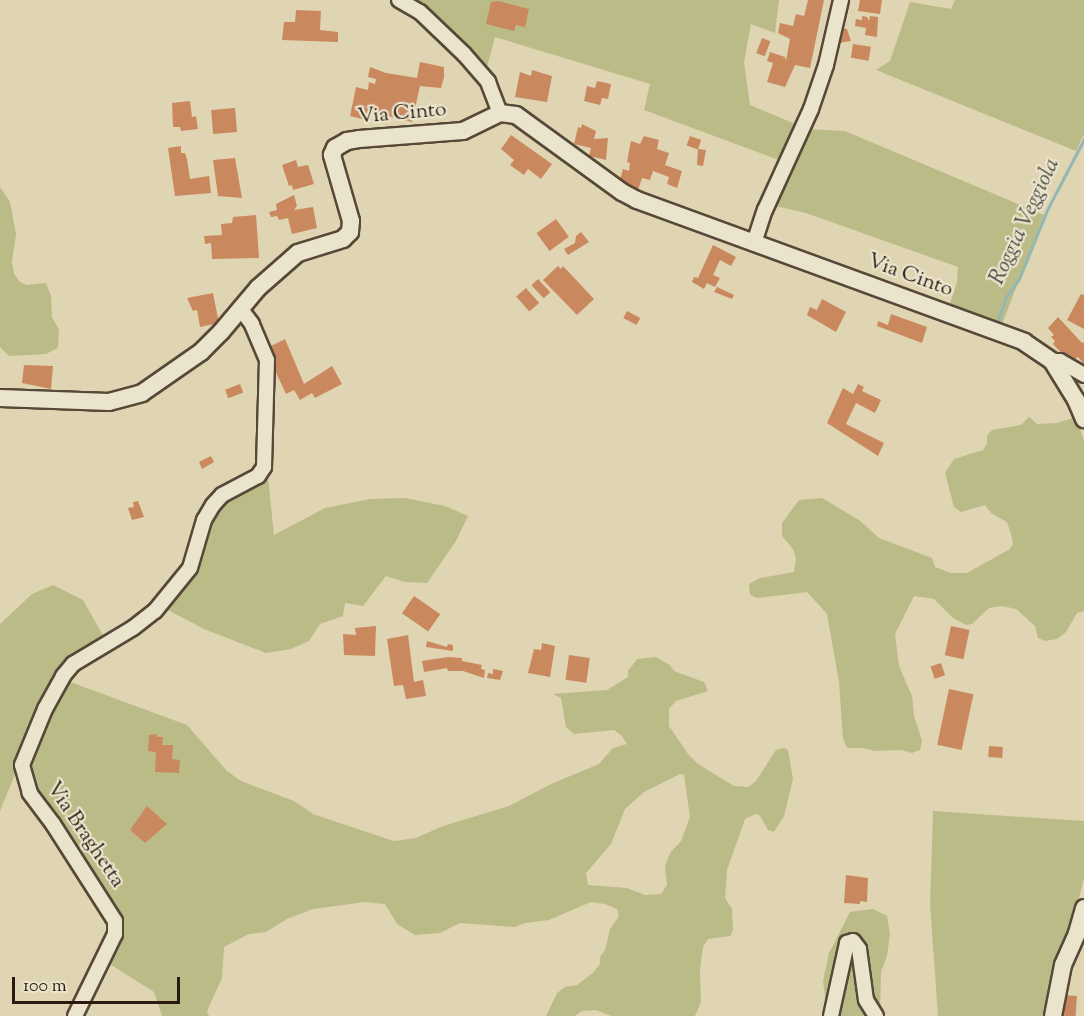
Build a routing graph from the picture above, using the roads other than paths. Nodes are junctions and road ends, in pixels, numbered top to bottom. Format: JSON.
{"nodes":[{"id":1,"x":399,"y":0,"type":"edge"},
{"id":2,"x":840,"y":0,"type":"edge"},
{"id":3,"x":500,"y":113,"type":"junction"},
{"id":4,"x":754,"y":243,"type":"junction"},
{"id":5,"x":240,"y":308,"type":"junction"},
{"id":6,"x":1052,"y":362,"type":"junction"},
{"id":7,"x":1084,"y":375,"type":"edge"},
{"id":8,"x":0,"y":398,"type":"edge"},
{"id":9,"x":1084,"y":419,"type":"edge"},
{"id":10,"x":1084,"y":908,"type":"edge"},
{"id":11,"x":75,"y":1016,"type":"edge"},
{"id":12,"x":831,"y":1016,"type":"edge"},
{"id":13,"x":876,"y":1016,"type":"edge"},
{"id":14,"x":1053,"y":1016,"type":"edge"}],
"edges":[{"from":1,"to":3,"type":"street"},
{"from":2,"to":4,"type":"street"},
{"from":3,"to":4,"type":"street","name":"Via Cinto"},
{"from":3,"to":5,"type":"street","name":"Via Cinto"},
{"from":4,"to":6,"type":"street","name":"Via Cinto"},
{"from":5,"to":8,"type":"street","name":"Via Cinto"},
{"from":5,"to":11,"type":"street","name":"Via Braghetta"},
{"from":6,"to":7,"type":"street"},
{"from":6,"to":9,"type":"street","name":"Via Cinto"},
{"from":10,"to":14,"type":"street"},
{"from":12,"to":13,"type":"street"}]}
